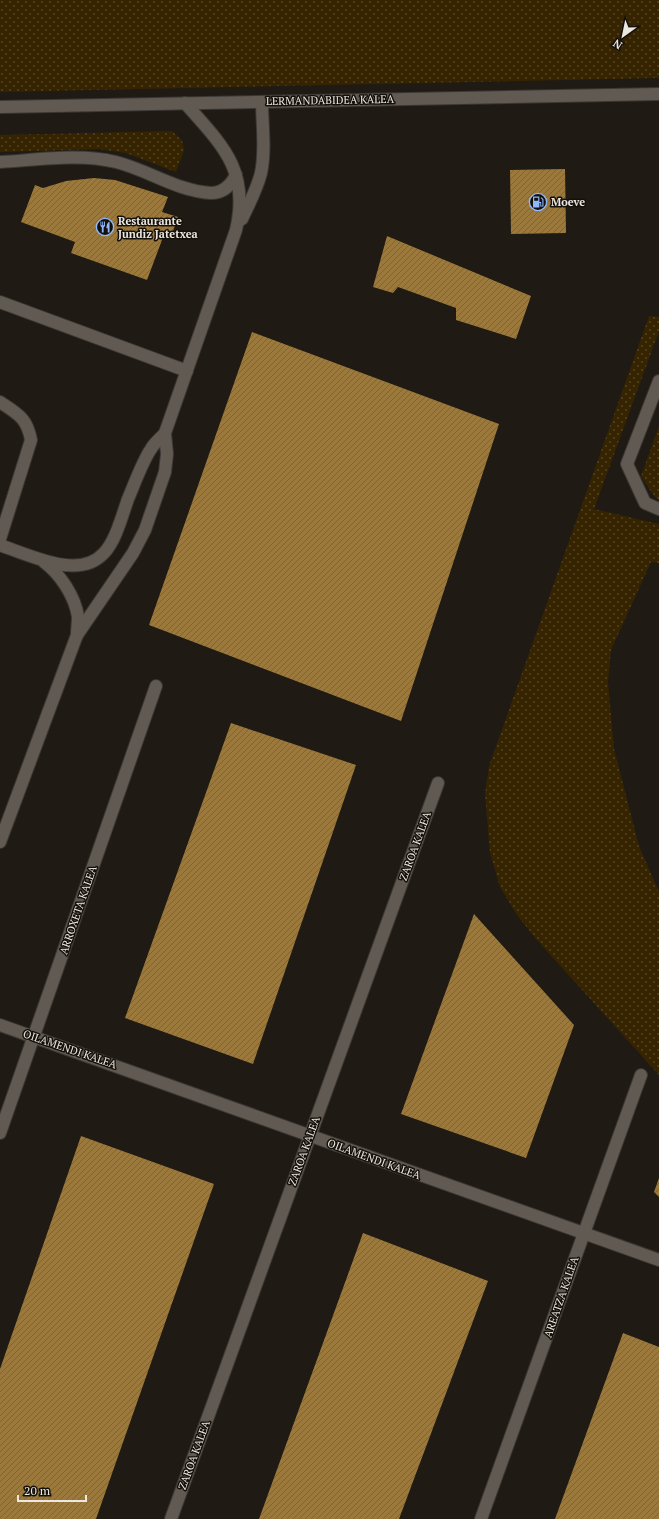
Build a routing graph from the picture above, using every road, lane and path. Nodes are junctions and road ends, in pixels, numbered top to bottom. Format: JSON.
{"nodes":[{"id":1,"x":659,"y":94,"type":"edge"},
{"id":2,"x":262,"y":102,"type":"junction"},
{"id":3,"x":185,"y":103,"type":"junction"},
{"id":4,"x":0,"y":107,"type":"edge"},
{"id":5,"x":0,"y":162,"type":"edge"},
{"id":6,"x":236,"y":175,"type":"junction"},
{"id":7,"x":236,"y":230,"type":"junction"},
{"id":8,"x":0,"y":302,"type":"edge"},
{"id":9,"x":187,"y":371,"type":"junction"},
{"id":10,"x":659,"y":381,"type":"edge"},
{"id":11,"x":0,"y":402,"type":"edge"},
{"id":12,"x":165,"y":433,"type":"junction"},
{"id":13,"x":659,"y":510,"type":"edge"},
{"id":14,"x":0,"y":539,"type":"edge"},
{"id":15,"x":0,"y":545,"type":"edge"},
{"id":16,"x":41,"y":560,"type":"junction"},
{"id":17,"x":77,"y":636,"type":"junction"},
{"id":18,"x":156,"y":686,"type":"dead end"},
{"id":19,"x":438,"y":783,"type":"dead end"},
{"id":20,"x":0,"y":842,"type":"edge"},
{"id":21,"x":0,"y":1025,"type":"edge"},
{"id":22,"x":33,"y":1037,"type":"junction"},
{"id":23,"x":641,"y":1075,"type":"dead end"},
{"id":24,"x":0,"y":1133,"type":"edge"},
{"id":25,"x":309,"y":1136,"type":"junction"},
{"id":26,"x":583,"y":1233,"type":"junction"},
{"id":27,"x":659,"y":1260,"type":"edge"},
{"id":28,"x":171,"y":1519,"type":"edge"},
{"id":29,"x":482,"y":1519,"type":"edge"}],
"edges":[{"from":1,"to":2,"type":"street","name":"LERMANDABIDEA KALEA"},
{"from":2,"to":3,"type":"street","name":"LERMANDABIDEA KALEA"},
{"from":2,"to":7,"type":"street"},
{"from":3,"to":4,"type":"street","name":"LERMANDABIDEA KALEA"},
{"from":3,"to":6,"type":"street"},
{"from":5,"to":6,"type":"street"},
{"from":6,"to":7,"type":"street"},
{"from":7,"to":9,"type":"street"},
{"from":8,"to":9,"type":"street"},
{"from":9,"to":12,"type":"street"},
{"from":10,"to":13,"type":"street"},
{"from":11,"to":14,"type":"street"},
{"from":12,"to":16,"type":"street"},
{"from":12,"to":17,"type":"street"},
{"from":15,"to":16,"type":"street"},
{"from":16,"to":17,"type":"street"},
{"from":17,"to":20,"type":"street"},
{"from":18,"to":22,"type":"street","name":"ARROXETA KALEA"},
{"from":19,"to":25,"type":"street","name":"ZAROA KALEA"},
{"from":21,"to":22,"type":"street","name":"OILAMENDI KALEA"},
{"from":22,"to":24,"type":"street","name":"ARROXETA KALEA"},
{"from":22,"to":25,"type":"street","name":"OILAMENDI KALEA"},
{"from":23,"to":26,"type":"street","name":"AREATZA KALEA"},
{"from":25,"to":26,"type":"street","name":"OILAMENDI KALEA"},
{"from":25,"to":28,"type":"street","name":"ZAROA KALEA"},
{"from":26,"to":27,"type":"street","name":"OILAMENDI KALEA"},
{"from":26,"to":29,"type":"street","name":"AREATZA KALEA"}]}
